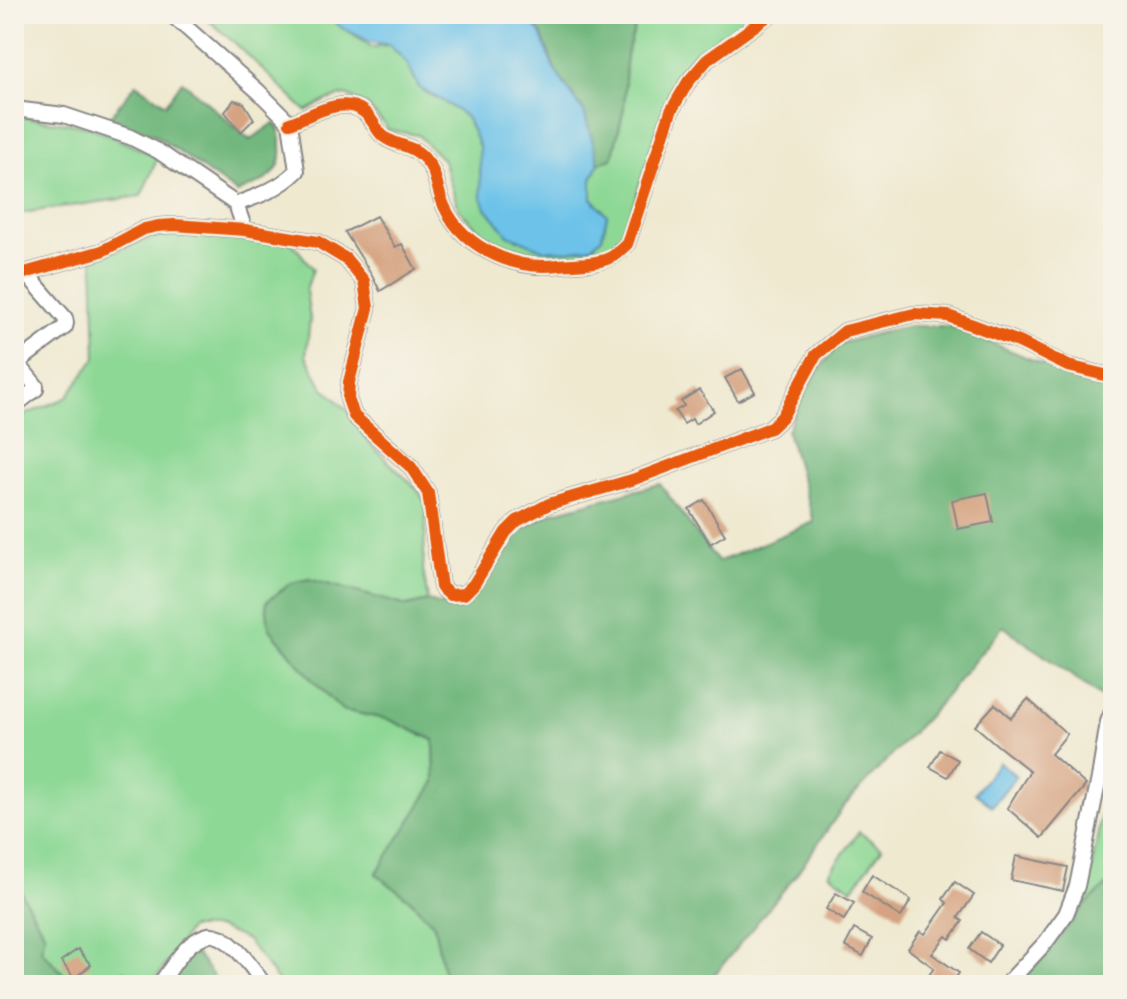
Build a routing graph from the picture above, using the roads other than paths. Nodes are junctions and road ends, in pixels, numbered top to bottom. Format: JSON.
{"nodes":[{"id":1,"x":171,"y":14,"type":"edge"},
{"id":2,"x":771,"y":14,"type":"edge"},
{"id":3,"x":14,"y":109,"type":"edge"},
{"id":4,"x":290,"y":123,"type":"junction"},
{"id":5,"x":236,"y":204,"type":"junction"},
{"id":6,"x":245,"y":230,"type":"junction"},
{"id":7,"x":20,"y":274,"type":"edge"},
{"id":8,"x":16,"y":361,"type":"edge"},
{"id":9,"x":1113,"y":377,"type":"edge"},
{"id":10,"x":14,"y":406,"type":"edge"},
{"id":11,"x":1113,"y":709,"type":"edge"},
{"id":12,"x":159,"y":985,"type":"edge"},
{"id":13,"x":264,"y":985,"type":"edge"},
{"id":14,"x":1006,"y":985,"type":"edge"}],
"edges":[{"from":1,"to":4,"type":"street"},
{"from":2,"to":4,"type":"street"},
{"from":3,"to":5,"type":"street"},
{"from":4,"to":5,"type":"street"},
{"from":5,"to":6,"type":"street"},
{"from":6,"to":7,"type":"street"},
{"from":6,"to":9,"type":"street"},
{"from":7,"to":8,"type":"street"},
{"from":8,"to":10,"type":"street"},
{"from":11,"to":14,"type":"street"},
{"from":12,"to":13,"type":"street"}]}
